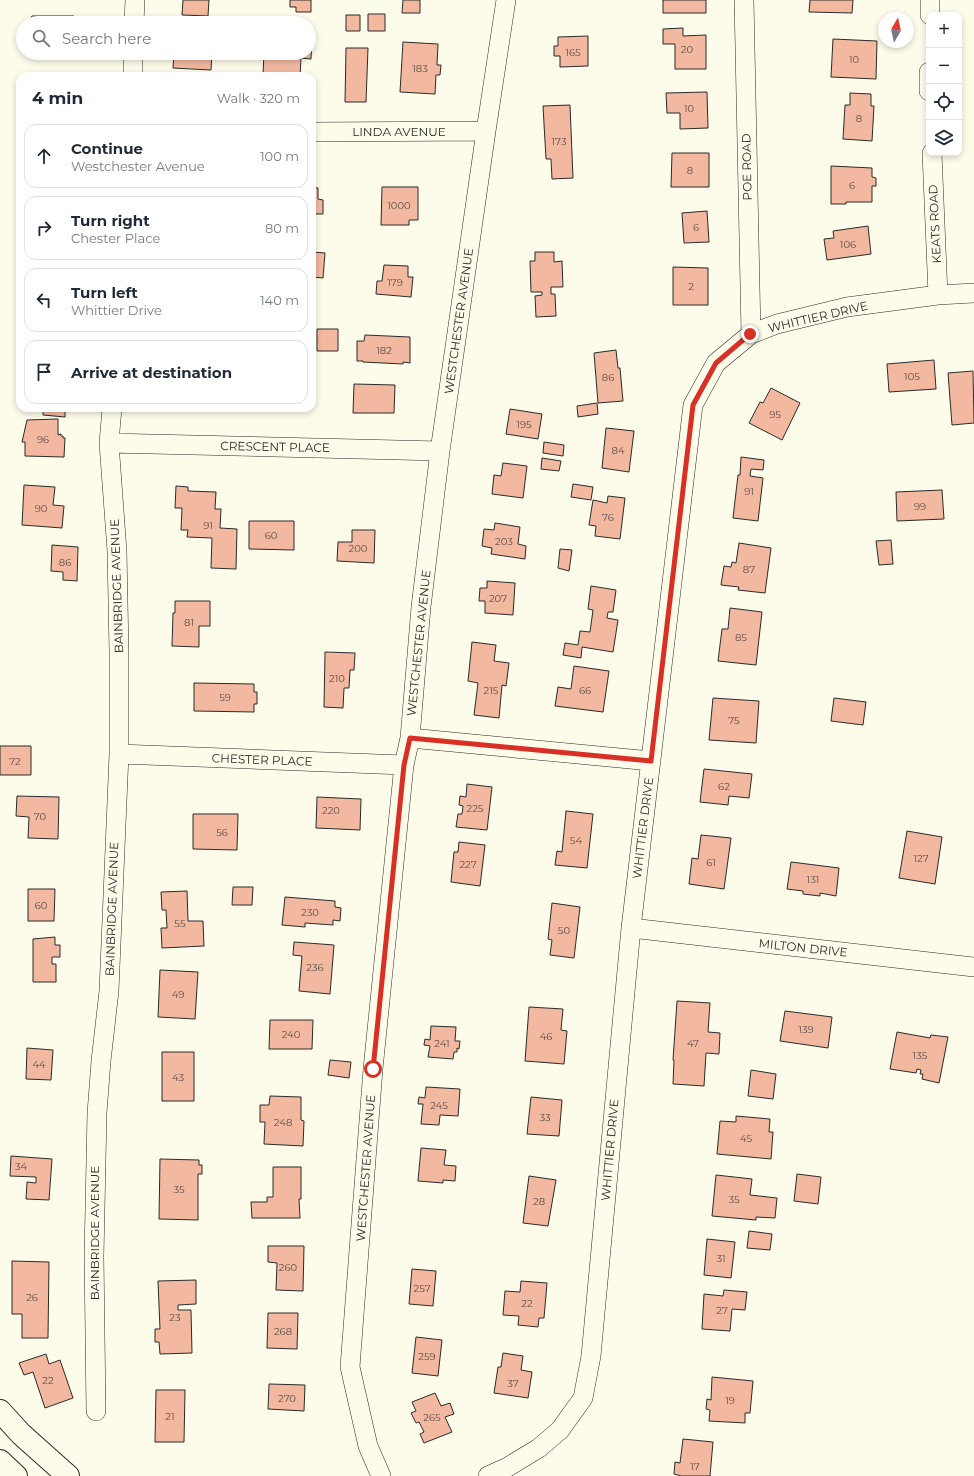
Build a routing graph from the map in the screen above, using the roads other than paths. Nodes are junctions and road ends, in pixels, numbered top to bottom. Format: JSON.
{"nodes":[{"id":1,"x":135,"y":0,"type":"edge"},
{"id":2,"x":506,"y":0,"type":"edge"},
{"id":3,"x":744,"y":0,"type":"edge"},
{"id":4,"x":930,"y":0,"type":"edge"},
{"id":5,"x":930,"y":12,"type":"edge"},
{"id":6,"x":134,"y":16,"type":"edge"},
{"id":7,"x":134,"y":60,"type":"edge"},
{"id":8,"x":133,"y":72,"type":"edge"},
{"id":9,"x":486,"y":131,"type":"junction"},
{"id":10,"x":316,"y":132,"type":"edge"},
{"id":11,"x":932,"y":156,"type":"edge"},
{"id":12,"x":974,"y":293,"type":"edge"},
{"id":13,"x":938,"y":296,"type":"junction"},
{"id":14,"x":750,"y":334,"type":"junction"},
{"id":15,"x":112,"y":412,"type":"edge"},
{"id":16,"x":109,"y":443,"type":"junction"},
{"id":17,"x":440,"y":451,"type":"junction"},
{"id":18,"x":410,"y":738,"type":"junction"},
{"id":19,"x":119,"y":754,"type":"junction"},
{"id":20,"x":651,"y":761,"type":"junction"},
{"id":21,"x":404,"y":765,"type":"junction"},
{"id":22,"x":631,"y":928,"type":"junction"},
{"id":23,"x":974,"y":967,"type":"edge"},
{"id":24,"x":0,"y":1410,"type":"edge"},
{"id":25,"x":96,"y":1411,"type":"dead end"},
{"id":26,"x":0,"y":1460,"type":"edge"},
{"id":27,"x":16,"y":1476,"type":"edge"},
{"id":28,"x":68,"y":1476,"type":"edge"},
{"id":29,"x":381,"y":1476,"type":"edge"},
{"id":30,"x":488,"y":1476,"type":"edge"}],
"edges":[{"from":1,"to":6,"type":"street"},
{"from":2,"to":9,"type":"street","name":"WESTCHESTER AVENUE"},
{"from":3,"to":14,"type":"street","name":"POE ROAD"},
{"from":4,"to":5,"type":"street"},
{"from":7,"to":8,"type":"street"},
{"from":9,"to":10,"type":"street","name":"LINDA AVENUE"},
{"from":9,"to":17,"type":"street","name":"WESTCHESTER AVENUE"},
{"from":11,"to":13,"type":"street","name":"KEATS ROAD"},
{"from":12,"to":13,"type":"street","name":"WHITTIER DRIVE"},
{"from":13,"to":14,"type":"street","name":"WHITTIER DRIVE"},
{"from":14,"to":20,"type":"street","name":"WHITTIER DRIVE"},
{"from":15,"to":16,"type":"street","name":"BAINBRIDGE AVENUE"},
{"from":16,"to":17,"type":"street","name":"CRESCENT PLACE"},
{"from":16,"to":19,"type":"street","name":"BAINBRIDGE AVENUE"},
{"from":17,"to":18,"type":"street","name":"WESTCHESTER AVENUE"},
{"from":18,"to":20,"type":"street"},
{"from":18,"to":21,"type":"street","name":"WESTCHESTER AVENUE"},
{"from":19,"to":21,"type":"street","name":"CHESTER PLACE"},
{"from":19,"to":25,"type":"street","name":"BAINBRIDGE AVENUE"},
{"from":20,"to":22,"type":"street","name":"WHITTIER DRIVE"},
{"from":21,"to":29,"type":"street","name":"WESTCHESTER AVENUE"},
{"from":22,"to":23,"type":"street","name":"MILTON DRIVE"},
{"from":22,"to":30,"type":"street","name":"WHITTIER DRIVE"},
{"from":24,"to":28,"type":"street"},
{"from":26,"to":27,"type":"street"}]}
